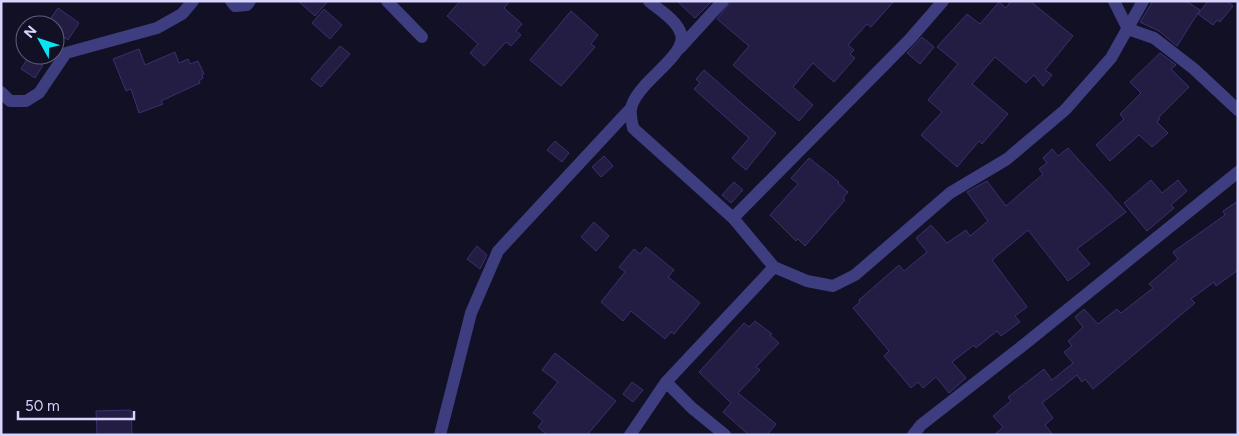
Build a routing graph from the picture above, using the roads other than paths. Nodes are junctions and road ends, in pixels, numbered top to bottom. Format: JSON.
{"nodes":[{"id":1,"x":193,"y":1,"type":"edge"},
{"id":2,"x":231,"y":1,"type":"edge"},
{"id":3,"x":250,"y":1,"type":"edge"},
{"id":4,"x":387,"y":1,"type":"edge"},
{"id":5,"x":649,"y":1,"type":"edge"},
{"id":6,"x":723,"y":1,"type":"edge"},
{"id":7,"x":943,"y":1,"type":"edge"},
{"id":8,"x":1114,"y":1,"type":"edge"},
{"id":9,"x":1143,"y":1,"type":"edge"},
{"id":10,"x":1128,"y":29,"type":"junction"},
{"id":11,"x":422,"y":37,"type":"dead end"},
{"id":12,"x":680,"y":48,"type":"junction"},
{"id":13,"x":1,"y":92,"type":"edge"},
{"id":14,"x":631,"y":108,"type":"junction"},
{"id":15,"x":1238,"y":110,"type":"edge"},
{"id":16,"x":1238,"y":172,"type":"edge"},
{"id":17,"x":733,"y":218,"type":"junction"},
{"id":18,"x":774,"y":268,"type":"junction"},
{"id":19,"x":666,"y":382,"type":"junction"},
{"id":20,"x":440,"y":435,"type":"edge"},
{"id":21,"x":630,"y":435,"type":"edge"},
{"id":22,"x":726,"y":435,"type":"edge"},
{"id":23,"x":913,"y":435,"type":"edge"}],
"edges":[{"from":1,"to":13,"type":"street"},
{"from":2,"to":3,"type":"street"},
{"from":4,"to":11,"type":"street"},
{"from":5,"to":12,"type":"street"},
{"from":6,"to":12,"type":"street"},
{"from":7,"to":17,"type":"street"},
{"from":8,"to":10,"type":"street"},
{"from":9,"to":10,"type":"street"},
{"from":10,"to":15,"type":"street"},
{"from":10,"to":18,"type":"street"},
{"from":12,"to":14,"type":"street"},
{"from":14,"to":17,"type":"street"},
{"from":14,"to":20,"type":"street"},
{"from":16,"to":23,"type":"street"},
{"from":17,"to":18,"type":"street"},
{"from":18,"to":19,"type":"street"},
{"from":19,"to":21,"type":"street"},
{"from":19,"to":22,"type":"street"}]}
